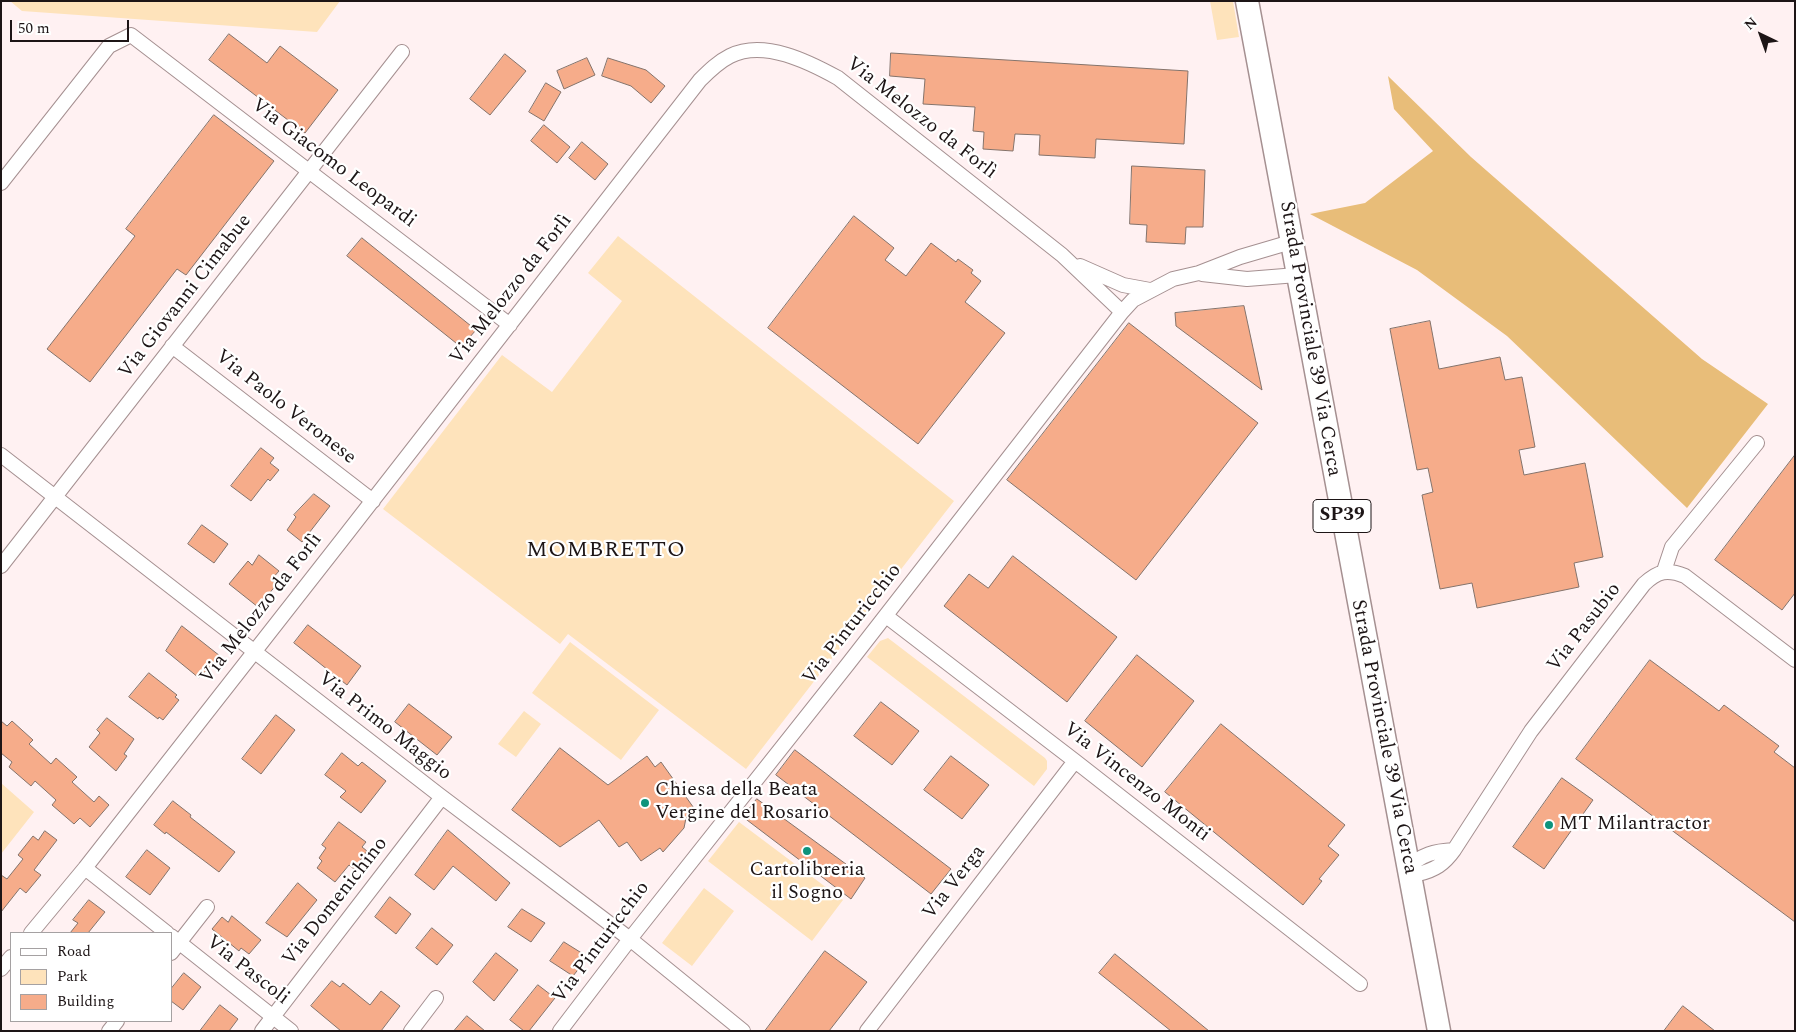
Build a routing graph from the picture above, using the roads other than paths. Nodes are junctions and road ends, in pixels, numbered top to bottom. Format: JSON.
{"nodes":[{"id":1,"x":1247,"y":1,"type":"edge"},
{"id":2,"x":402,"y":52,"type":"dead end"},
{"id":3,"x":309,"y":171,"type":"junction"},
{"id":4,"x":1,"y":183,"type":"edge"},
{"id":5,"x":1291,"y":242,"type":"junction"},
{"id":6,"x":1062,"y":255,"type":"junction"},
{"id":7,"x":1199,"y":274,"type":"junction"},
{"id":8,"x":1297,"y":276,"type":"junction"},
{"id":9,"x":1150,"y":290,"type":"junction"},
{"id":10,"x":1122,"y":312,"type":"junction"},
{"id":11,"x":510,"y":325,"type":"junction"},
{"id":12,"x":172,"y":346,"type":"junction"},
{"id":13,"x":1757,"y":442,"type":"dead end"},
{"id":14,"x":1,"y":455,"type":"edge"},
{"id":15,"x":55,"y":496,"type":"junction"},
{"id":16,"x":373,"y":501,"type":"junction"},
{"id":17,"x":1,"y":566,"type":"edge"},
{"id":18,"x":1664,"y":571,"type":"junction"},
{"id":19,"x":886,"y":616,"type":"junction"},
{"id":20,"x":254,"y":651,"type":"junction"},
{"id":21,"x":1795,"y":660,"type":"edge"},
{"id":22,"x":1075,"y":761,"type":"junction"},
{"id":23,"x":442,"y":797,"type":"junction"},
{"id":24,"x":85,"y":868,"type":"junction"},
{"id":25,"x":1408,"y":868,"type":"junction"},
{"id":26,"x":207,"y":907,"type":"dead end"},
{"id":27,"x":32,"y":932,"type":"edge"},
{"id":28,"x":167,"y":932,"type":"edge"},
{"id":29,"x":630,"y":939,"type":"junction"},
{"id":30,"x":174,"y":944,"type":"edge"},
{"id":31,"x":10,"y":958,"type":"edge"},
{"id":32,"x":1,"y":969,"type":"edge"},
{"id":33,"x":1360,"y":984,"type":"dead end"},
{"id":34,"x":436,"y":998,"type":"dead end"},
{"id":35,"x":273,"y":1017,"type":"junction"},
{"id":36,"x":262,"y":1031,"type":"edge"},
{"id":37,"x":291,"y":1031,"type":"edge"},
{"id":38,"x":411,"y":1031,"type":"edge"},
{"id":39,"x":560,"y":1031,"type":"edge"},
{"id":40,"x":743,"y":1031,"type":"edge"},
{"id":41,"x":867,"y":1031,"type":"edge"},
{"id":42,"x":1439,"y":1031,"type":"edge"}],
"edges":[{"from":1,"to":5,"type":"main road","name":"Strada Provinciale 39 Via Cerca","number":"SP39"},
{"from":2,"to":3,"type":"street","name":"Via Giovanni Cimabue"},
{"from":3,"to":4,"type":"street","name":"Via Giacomo Leopardi"},
{"from":3,"to":11,"type":"street","name":"Via Giacomo Leopardi"},
{"from":3,"to":12,"type":"street","name":"Via Giovanni Cimabue"},
{"from":5,"to":7,"type":"street"},
{"from":5,"to":8,"type":"main road","name":"Strada Provinciale 39 Via Cerca","number":"SP39"},
{"from":6,"to":9,"type":"street"},
{"from":6,"to":10,"type":"street","name":"Via Melozzo da Forlì"},
{"from":6,"to":11,"type":"street","name":"Via Melozzo da Forlì"},
{"from":7,"to":8,"type":"street"},
{"from":7,"to":9,"type":"street","name":"Via Pinturicchio"},
{"from":8,"to":25,"type":"main road","name":"Strada Provinciale 39 Via Cerca","number":"SP39"},
{"from":9,"to":10,"type":"street","name":"Via Pinturicchio"},
{"from":10,"to":19,"type":"street","name":"Via Pinturicchio"},
{"from":11,"to":16,"type":"street","name":"Via Melozzo da Forlì"},
{"from":12,"to":15,"type":"street","name":"Via Giovanni Cimabue"},
{"from":12,"to":16,"type":"street","name":"Via Paolo Veronese"},
{"from":13,"to":18,"type":"street"},
{"from":14,"to":15,"type":"street","name":"Via Primo Maggio"},
{"from":15,"to":17,"type":"street","name":"Via Giovanni Cimabue"},
{"from":15,"to":20,"type":"street","name":"Via Primo Maggio"},
{"from":16,"to":20,"type":"street","name":"Via Melozzo da Forlì"},
{"from":18,"to":21,"type":"street"},
{"from":18,"to":25,"type":"street","name":"Via Pasubio"},
{"from":19,"to":22,"type":"street","name":"Via Vincenzo Monti"},
{"from":19,"to":29,"type":"street","name":"Via Pinturicchio"},
{"from":20,"to":23,"type":"street","name":"Via Primo Maggio"},
{"from":20,"to":24,"type":"street","name":"Via Melozzo da Forlì"},
{"from":22,"to":33,"type":"street","name":"Via Vincenzo Monti"},
{"from":22,"to":41,"type":"street","name":"Via Verga"},
{"from":23,"to":29,"type":"street","name":"Via Primo Maggio"},
{"from":23,"to":35,"type":"street","name":"Via Domenichino"},
{"from":24,"to":27,"type":"street","name":"Via Melozzo da Forlì"},
{"from":24,"to":28,"type":"street"},
{"from":25,"to":42,"type":"main road","name":"Strada Provinciale 39 Via Cerca","number":"SP39"},
{"from":26,"to":30,"type":"street","name":"Via Pascoli"},
{"from":29,"to":39,"type":"street","name":"Via Pinturicchio"},
{"from":29,"to":40,"type":"street","name":"Via Primo Maggio"},
{"from":30,"to":35,"type":"street","name":"Via Pascoli"},
{"from":31,"to":32,"type":"street"},
{"from":34,"to":38,"type":"street"},
{"from":35,"to":36,"type":"street","name":"Via Domenichino"},
{"from":35,"to":37,"type":"street","name":"Via Pascoli"}]}
